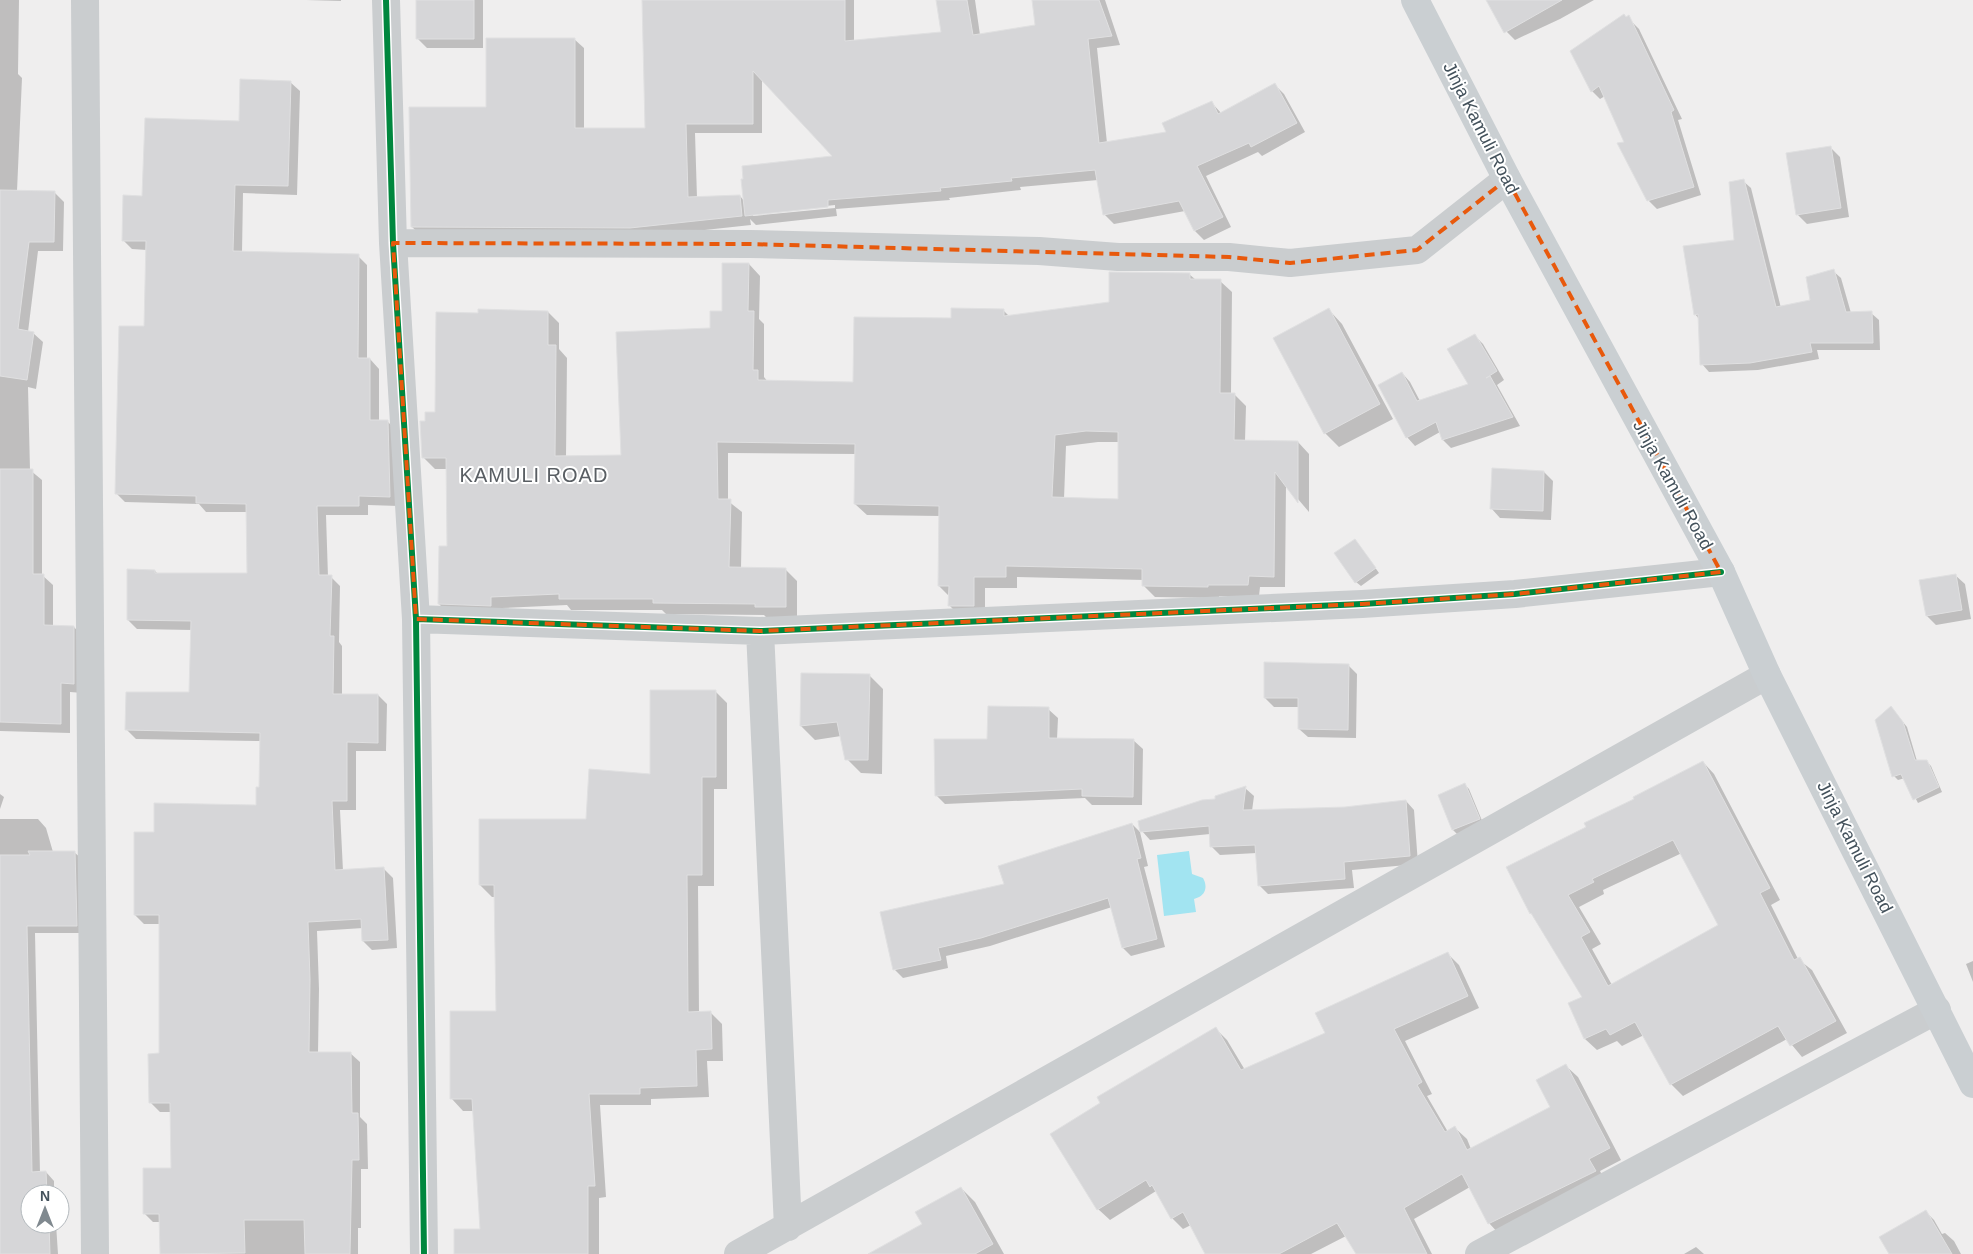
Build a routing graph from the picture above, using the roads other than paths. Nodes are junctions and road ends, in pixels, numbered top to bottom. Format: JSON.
{"nodes":[{"id":1,"x":85,"y":0,"type":"edge"},
{"id":2,"x":386,"y":0,"type":"edge"},
{"id":3,"x":1417,"y":1,"type":"edge"},
{"id":4,"x":1507,"y":179,"type":"junction"},
{"id":5,"x":393,"y":243,"type":"junction"},
{"id":6,"x":1721,"y":572,"type":"junction"},
{"id":7,"x":416,"y":619,"type":"junction"},
{"id":8,"x":760,"y":631,"type":"junction"},
{"id":9,"x":1768,"y":675,"type":"junction"},
{"id":10,"x":1937,"y":1010,"type":"junction"},
{"id":11,"x":1973,"y":1084,"type":"edge"},
{"id":12,"x":788,"y":1227,"type":"junction"},
{"id":13,"x":96,"y":1254,"type":"edge"},
{"id":14,"x":424,"y":1254,"type":"edge"},
{"id":15,"x":738,"y":1254,"type":"edge"},
{"id":16,"x":1479,"y":1254,"type":"edge"}],
"edges":[{"from":1,"to":13,"type":"street"},
{"from":2,"to":5,"type":"street"},
{"from":3,"to":4,"type":"main road","name":"Jinja Kamuli Road"},
{"from":4,"to":5,"type":"street"},
{"from":4,"to":6,"type":"main road","name":"Jinja Kamuli Road"},
{"from":5,"to":7,"type":"street"},
{"from":6,"to":8,"type":"street"},
{"from":6,"to":9,"type":"main road","name":"Jinja Kamuli Road"},
{"from":7,"to":8,"type":"street"},
{"from":7,"to":14,"type":"street"},
{"from":8,"to":12,"type":"street"},
{"from":9,"to":10,"type":"main road","name":"Jinja Kamuli Road"},
{"from":9,"to":12,"type":"street"},
{"from":10,"to":11,"type":"main road","name":"Jinja Kamuli Road"},
{"from":10,"to":16,"type":"street"},
{"from":12,"to":15,"type":"street"}]}
